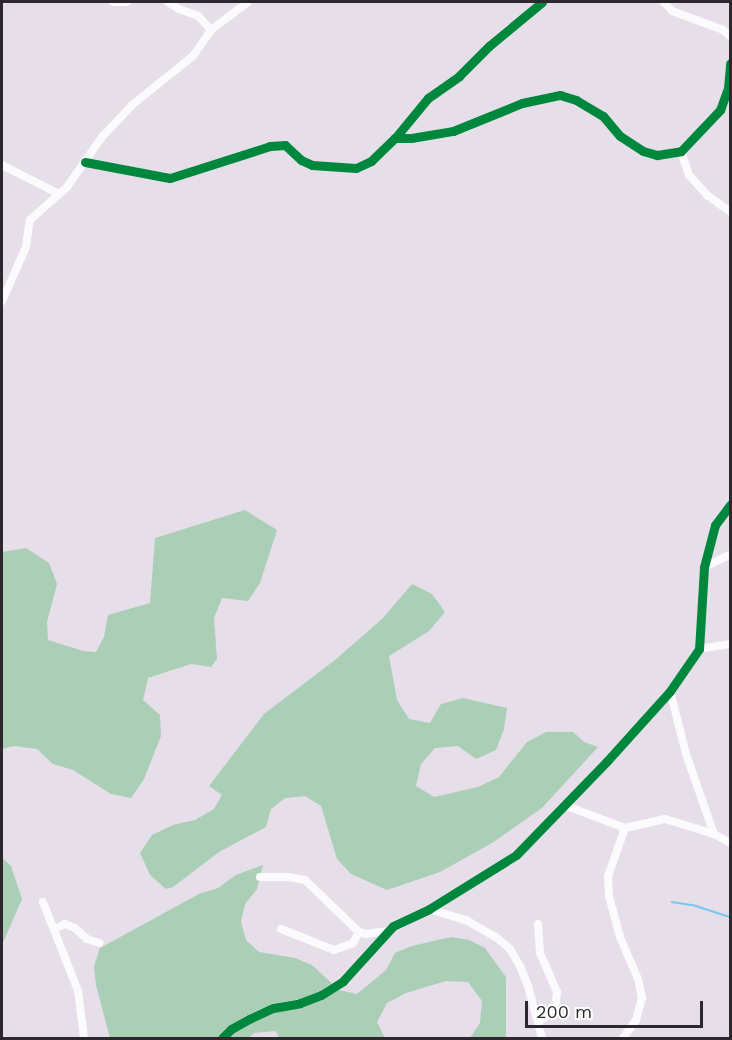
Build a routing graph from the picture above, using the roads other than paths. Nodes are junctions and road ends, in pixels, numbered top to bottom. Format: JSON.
{"nodes":[{"id":1,"x":112,"y":2,"type":"edge"},
{"id":2,"x":127,"y":2,"type":"edge"},
{"id":3,"x":168,"y":2,"type":"edge"},
{"id":4,"x":248,"y":2,"type":"edge"},
{"id":5,"x":542,"y":2,"type":"edge"},
{"id":6,"x":664,"y":2,"type":"edge"},
{"id":7,"x":211,"y":30,"type":"junction"},
{"id":8,"x":730,"y":36,"type":"edge"},
{"id":9,"x":730,"y":63,"type":"edge"},
{"id":10,"x":396,"y":138,"type":"junction"},
{"id":11,"x":681,"y":151,"type":"junction"},
{"id":12,"x":85,"y":162,"type":"junction"},
{"id":13,"x":2,"y":165,"type":"edge"},
{"id":14,"x":59,"y":194,"type":"junction"},
{"id":15,"x":730,"y":212,"type":"edge"},
{"id":16,"x":2,"y":302,"type":"edge"},
{"id":17,"x":730,"y":505,"type":"edge"},
{"id":18,"x":730,"y":555,"type":"edge"},
{"id":19,"x":704,"y":567,"type":"junction"},
{"id":20,"x":730,"y":644,"type":"edge"},
{"id":21,"x":699,"y":649,"type":"junction"},
{"id":22,"x":670,"y":691,"type":"junction"},
{"id":23,"x":564,"y":805,"type":"junction"},
{"id":24,"x":625,"y":828,"type":"junction"},
{"id":25,"x":714,"y":834,"type":"junction"},
{"id":26,"x":730,"y":843,"type":"edge"},
{"id":27,"x":260,"y":877,"type":"dead end"},
{"id":28,"x":43,"y":902,"type":"dead end"},
{"id":29,"x":429,"y":909,"type":"junction"},
{"id":30,"x":538,"y":924,"type":"dead end"},
{"id":31,"x":55,"y":929,"type":"junction"},
{"id":32,"x":281,"y":929,"type":"dead end"},
{"id":33,"x":388,"y":931,"type":"junction"},
{"id":34,"x":359,"y":932,"type":"junction"},
{"id":35,"x":99,"y":943,"type":"dead end"},
{"id":36,"x":538,"y":1022,"type":"junction"},
{"id":37,"x":84,"y":1038,"type":"edge"},
{"id":38,"x":222,"y":1038,"type":"edge"},
{"id":39,"x":542,"y":1038,"type":"edge"},
{"id":40,"x":623,"y":1038,"type":"edge"}],
"edges":[{"from":1,"to":2,"type":"street"},
{"from":3,"to":7,"type":"street"},
{"from":4,"to":7,"type":"street"},
{"from":5,"to":10,"type":"street"},
{"from":6,"to":8,"type":"street"},
{"from":7,"to":12,"type":"street"},
{"from":9,"to":11,"type":"street"},
{"from":10,"to":11,"type":"street"},
{"from":10,"to":12,"type":"street"},
{"from":11,"to":15,"type":"street"},
{"from":12,"to":14,"type":"street"},
{"from":13,"to":14,"type":"street"},
{"from":14,"to":16,"type":"street"},
{"from":17,"to":19,"type":"street"},
{"from":18,"to":19,"type":"street"},
{"from":19,"to":21,"type":"street"},
{"from":20,"to":21,"type":"street"},
{"from":21,"to":22,"type":"street"},
{"from":22,"to":23,"type":"street"},
{"from":22,"to":25,"type":"street"},
{"from":23,"to":24,"type":"street"},
{"from":23,"to":29,"type":"street"},
{"from":24,"to":25,"type":"street"},
{"from":24,"to":40,"type":"street"},
{"from":25,"to":26,"type":"street"},
{"from":27,"to":34,"type":"street"},
{"from":28,"to":31,"type":"street"},
{"from":29,"to":33,"type":"street"},
{"from":29,"to":36,"type":"street"},
{"from":30,"to":36,"type":"street"},
{"from":31,"to":35,"type":"street"},
{"from":31,"to":37,"type":"street"},
{"from":32,"to":34,"type":"street"},
{"from":33,"to":34,"type":"street"},
{"from":33,"to":38,"type":"street"},
{"from":36,"to":39,"type":"street"}]}
